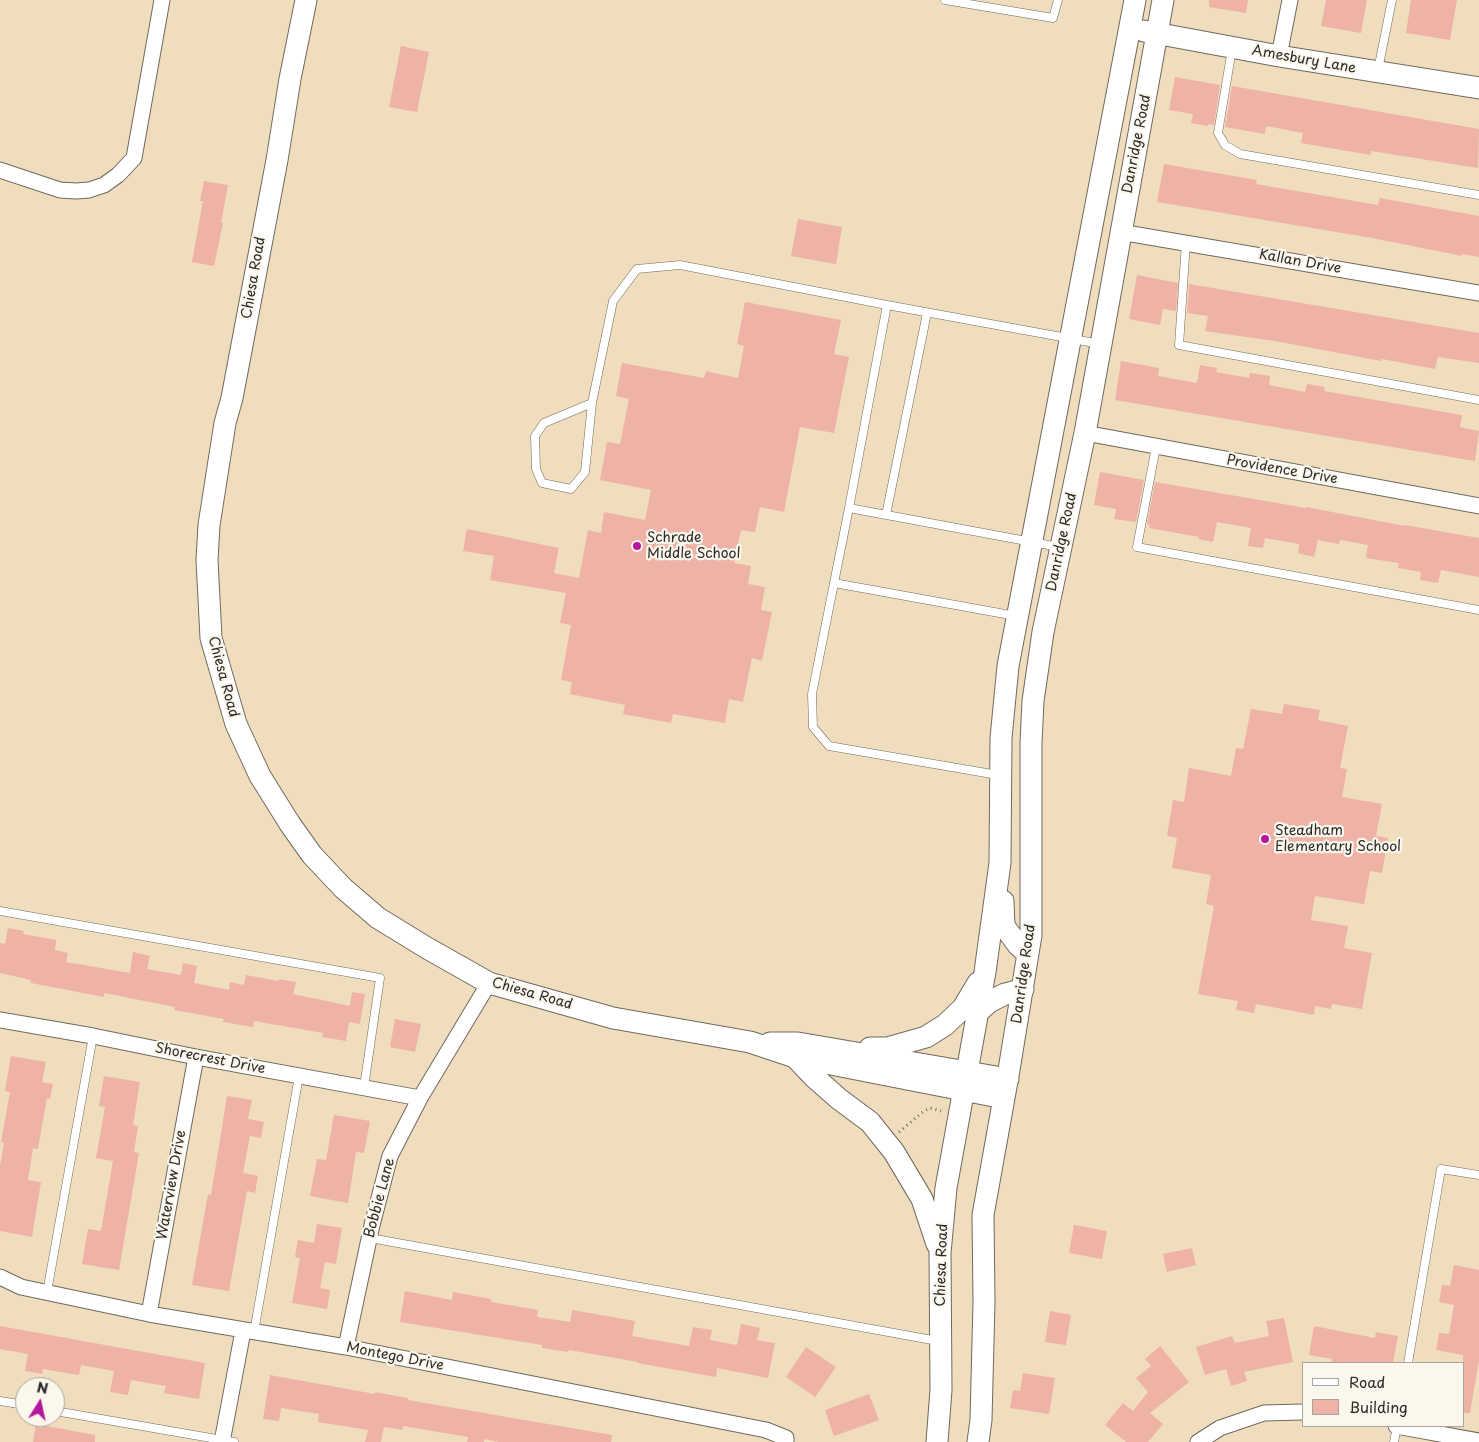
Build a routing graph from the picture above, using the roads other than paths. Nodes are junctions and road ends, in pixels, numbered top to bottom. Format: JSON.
{"nodes":[{"id":1,"x":162,"y":0,"type":"edge"},
{"id":2,"x":306,"y":0,"type":"edge"},
{"id":3,"x":945,"y":0,"type":"edge"},
{"id":4,"x":1058,"y":0,"type":"edge"},
{"id":5,"x":1135,"y":0,"type":"edge"},
{"id":6,"x":1163,"y":0,"type":"edge"},
{"id":7,"x":1290,"y":0,"type":"edge"},
{"id":8,"x":1392,"y":0,"type":"edge"},
{"id":9,"x":1129,"y":29,"type":"junction"},
{"id":10,"x":1157,"y":34,"type":"junction"},
{"id":11,"x":1232,"y":47,"type":"junction"},
{"id":12,"x":1279,"y":56,"type":"junction"},
{"id":13,"x":1378,"y":72,"type":"junction"},
{"id":14,"x":1479,"y":88,"type":"edge"},
{"id":15,"x":0,"y":170,"type":"edge"},
{"id":16,"x":1479,"y":195,"type":"edge"},
{"id":17,"x":1120,"y":232,"type":"junction"},
{"id":18,"x":1186,"y":242,"type":"junction"},
{"id":19,"x":1479,"y":293,"type":"edge"},
{"id":20,"x":887,"y":306,"type":"junction"},
{"id":21,"x":927,"y":313,"type":"junction"},
{"id":22,"x":1070,"y":340,"type":"junction"},
{"id":23,"x":1100,"y":344,"type":"junction"},
{"id":24,"x":1479,"y":400,"type":"edge"},
{"id":25,"x":592,"y":404,"type":"junction"},
{"id":26,"x":1085,"y":433,"type":"junction"},
{"id":27,"x":1156,"y":447,"type":"junction"},
{"id":28,"x":1479,"y":506,"type":"edge"},
{"id":29,"x":849,"y":508,"type":"junction"},
{"id":30,"x":886,"y":515,"type":"junction"},
{"id":31,"x":1031,"y":542,"type":"junction"},
{"id":32,"x":1061,"y":547,"type":"junction"},
{"id":33,"x":834,"y":583,"type":"junction"},
{"id":34,"x":1479,"y":610,"type":"edge"},
{"id":35,"x":1017,"y":616,"type":"junction"},
{"id":36,"x":1000,"y":775,"type":"junction"},
{"id":37,"x":1000,"y":863,"type":"junction"},
{"id":38,"x":0,"y":911,"type":"edge"},
{"id":39,"x":1028,"y":954,"type":"junction"},
{"id":40,"x":985,"y":972,"type":"junction"},
{"id":41,"x":489,"y":983,"type":"junction"},
{"id":42,"x":1023,"y":989,"type":"junction"},
{"id":43,"x":978,"y":1013,"type":"junction"},
{"id":44,"x":0,"y":1020,"type":"edge"},
{"id":45,"x":93,"y":1036,"type":"junction"},
{"id":46,"x":750,"y":1042,"type":"junction"},
{"id":47,"x":830,"y":1048,"type":"junction"},
{"id":48,"x":196,"y":1057,"type":"junction"},
{"id":49,"x":795,"y":1057,"type":"junction"},
{"id":50,"x":299,"y":1076,"type":"junction"},
{"id":51,"x":966,"y":1081,"type":"junction"},
{"id":52,"x":364,"y":1087,"type":"junction"},
{"id":53,"x":1006,"y":1089,"type":"junction"},
{"id":54,"x":420,"y":1098,"type":"junction"},
{"id":55,"x":1479,"y":1175,"type":"edge"},
{"id":56,"x":370,"y":1238,"type":"junction"},
{"id":57,"x":940,"y":1253,"type":"junction"},
{"id":58,"x":0,"y":1278,"type":"edge"},
{"id":59,"x":47,"y":1292,"type":"junction"},
{"id":60,"x":149,"y":1314,"type":"junction"},
{"id":61,"x":248,"y":1332,"type":"junction"},
{"id":62,"x":941,"y":1341,"type":"junction"},
{"id":63,"x":346,"y":1347,"type":"junction"},
{"id":64,"x":1408,"y":1362,"type":"edge"},
{"id":65,"x":0,"y":1401,"type":"edge"},
{"id":66,"x":15,"y":1403,"type":"edge"},
{"id":67,"x":65,"y":1412,"type":"edge"},
{"id":68,"x":1302,"y":1412,"type":"edge"},
{"id":69,"x":1397,"y":1427,"type":"edge"},
{"id":70,"x":1402,"y":1427,"type":"edge"},
{"id":71,"x":227,"y":1441,"type":"edge"},
{"id":72,"x":1479,"y":1441,"type":"edge"},
{"id":73,"x":786,"y":1442,"type":"edge"},
{"id":74,"x":937,"y":1442,"type":"edge"},
{"id":75,"x":978,"y":1442,"type":"edge"},
{"id":76,"x":1198,"y":1442,"type":"edge"},
{"id":77,"x":1394,"y":1442,"type":"edge"}],
"edges":[{"from":1,"to":15,"type":"street"},
{"from":2,"to":41,"type":"main road","name":"Chiesa Road"},
{"from":3,"to":4,"type":"lane"},
{"from":5,"to":9,"type":"main road"},
{"from":6,"to":10,"type":"main road","name":"Danridge Road"},
{"from":7,"to":12,"type":"street"},
{"from":8,"to":13,"type":"lane"},
{"from":9,"to":10,"type":"main road","name":"Amesbury Lane"},
{"from":9,"to":22,"type":"main road"},
{"from":10,"to":11,"type":"main road","name":"Amesbury Lane"},
{"from":10,"to":17,"type":"main road","name":"Danridge Road"},
{"from":11,"to":12,"type":"main road","name":"Amesbury Lane"},
{"from":11,"to":16,"type":"lane"},
{"from":12,"to":13,"type":"main road","name":"Amesbury Lane"},
{"from":13,"to":14,"type":"main road","name":"Amesbury Lane"},
{"from":17,"to":18,"type":"street","name":"Kallan Drive"},
{"from":17,"to":23,"type":"main road","name":"Danridge Road"},
{"from":18,"to":19,"type":"street","name":"Kallan Drive"},
{"from":18,"to":24,"type":"lane"},
{"from":20,"to":21,"type":"lane"},
{"from":20,"to":25,"type":"lane"},
{"from":20,"to":29,"type":"lane"},
{"from":21,"to":22,"type":"lane"},
{"from":21,"to":30,"type":"lane"},
{"from":22,"to":23,"type":"lane"},
{"from":22,"to":31,"type":"main road"},
{"from":23,"to":26,"type":"main road","name":"Danridge Road"},
{"from":25,"to":25,"type":"lane"},
{"from":26,"to":27,"type":"street","name":"Providence Drive"},
{"from":26,"to":32,"type":"main road","name":"Danridge Road"},
{"from":27,"to":28,"type":"street","name":"Providence Drive"},
{"from":27,"to":34,"type":"lane"},
{"from":29,"to":30,"type":"lane"},
{"from":29,"to":33,"type":"lane"},
{"from":30,"to":31,"type":"lane"},
{"from":31,"to":32,"type":"lane"},
{"from":31,"to":35,"type":"main road"},
{"from":32,"to":39,"type":"main road","name":"Danridge Road"},
{"from":33,"to":35,"type":"lane"},
{"from":33,"to":36,"type":"lane"},
{"from":35,"to":36,"type":"main road"},
{"from":36,"to":37,"type":"main road"},
{"from":37,"to":39,"type":"main road"},
{"from":37,"to":40,"type":"main road"},
{"from":38,"to":52,"type":"lane"},
{"from":39,"to":42,"type":"main road","name":"Danridge Road"},
{"from":40,"to":43,"type":"main road"},
{"from":40,"to":47,"type":"main road"},
{"from":41,"to":46,"type":"main road","name":"Chiesa Road"},
{"from":41,"to":54,"type":"street","name":"Bobbie Lane"},
{"from":42,"to":43,"type":"main road"},
{"from":42,"to":53,"type":"main road","name":"Danridge Road"},
{"from":43,"to":51,"type":"main road"},
{"from":44,"to":45,"type":"street","name":"Shorecrest Drive"},
{"from":45,"to":48,"type":"street","name":"Shorecrest Drive"},
{"from":45,"to":59,"type":"lane"},
{"from":46,"to":47,"type":"main road","name":"Chiesa Road"},
{"from":46,"to":49,"type":"main road","name":"Chiesa Road"},
{"from":47,"to":51,"type":"main road","name":"Chiesa Road"},
{"from":48,"to":50,"type":"street","name":"Shorecrest Drive"},
{"from":48,"to":60,"type":"street","name":"Waterview Drive"},
{"from":49,"to":51,"type":"main road","name":"Chiesa Road"},
{"from":49,"to":57,"type":"main road"},
{"from":50,"to":52,"type":"street","name":"Shorecrest Drive"},
{"from":50,"to":61,"type":"lane"},
{"from":51,"to":53,"type":"main road","name":"Chiesa Road"},
{"from":51,"to":57,"type":"main road","name":"Chiesa Road"},
{"from":52,"to":54,"type":"street","name":"Shorecrest Drive"},
{"from":53,"to":75,"type":"main road"},
{"from":54,"to":56,"type":"street","name":"Bobbie Lane"},
{"from":55,"to":64,"type":"lane"},
{"from":56,"to":62,"type":"lane"},
{"from":56,"to":63,"type":"street","name":"Bobbie Lane"},
{"from":57,"to":62,"type":"main road","name":"Chiesa Road"},
{"from":58,"to":59,"type":"street","name":"Montego Drive"},
{"from":59,"to":60,"type":"street","name":"Montego Drive"},
{"from":60,"to":61,"type":"street","name":"Montego Drive"},
{"from":61,"to":63,"type":"street","name":"Montego Drive"},
{"from":61,"to":71,"type":"street"},
{"from":62,"to":74,"type":"main road","name":"Chiesa Road"},
{"from":63,"to":73,"type":"street","name":"Montego Drive"},
{"from":65,"to":66,"type":"lane"},
{"from":67,"to":71,"type":"lane"},
{"from":68,"to":76,"type":"street"},
{"from":69,"to":77,"type":"lane"},
{"from":70,"to":72,"type":"street"}]}
